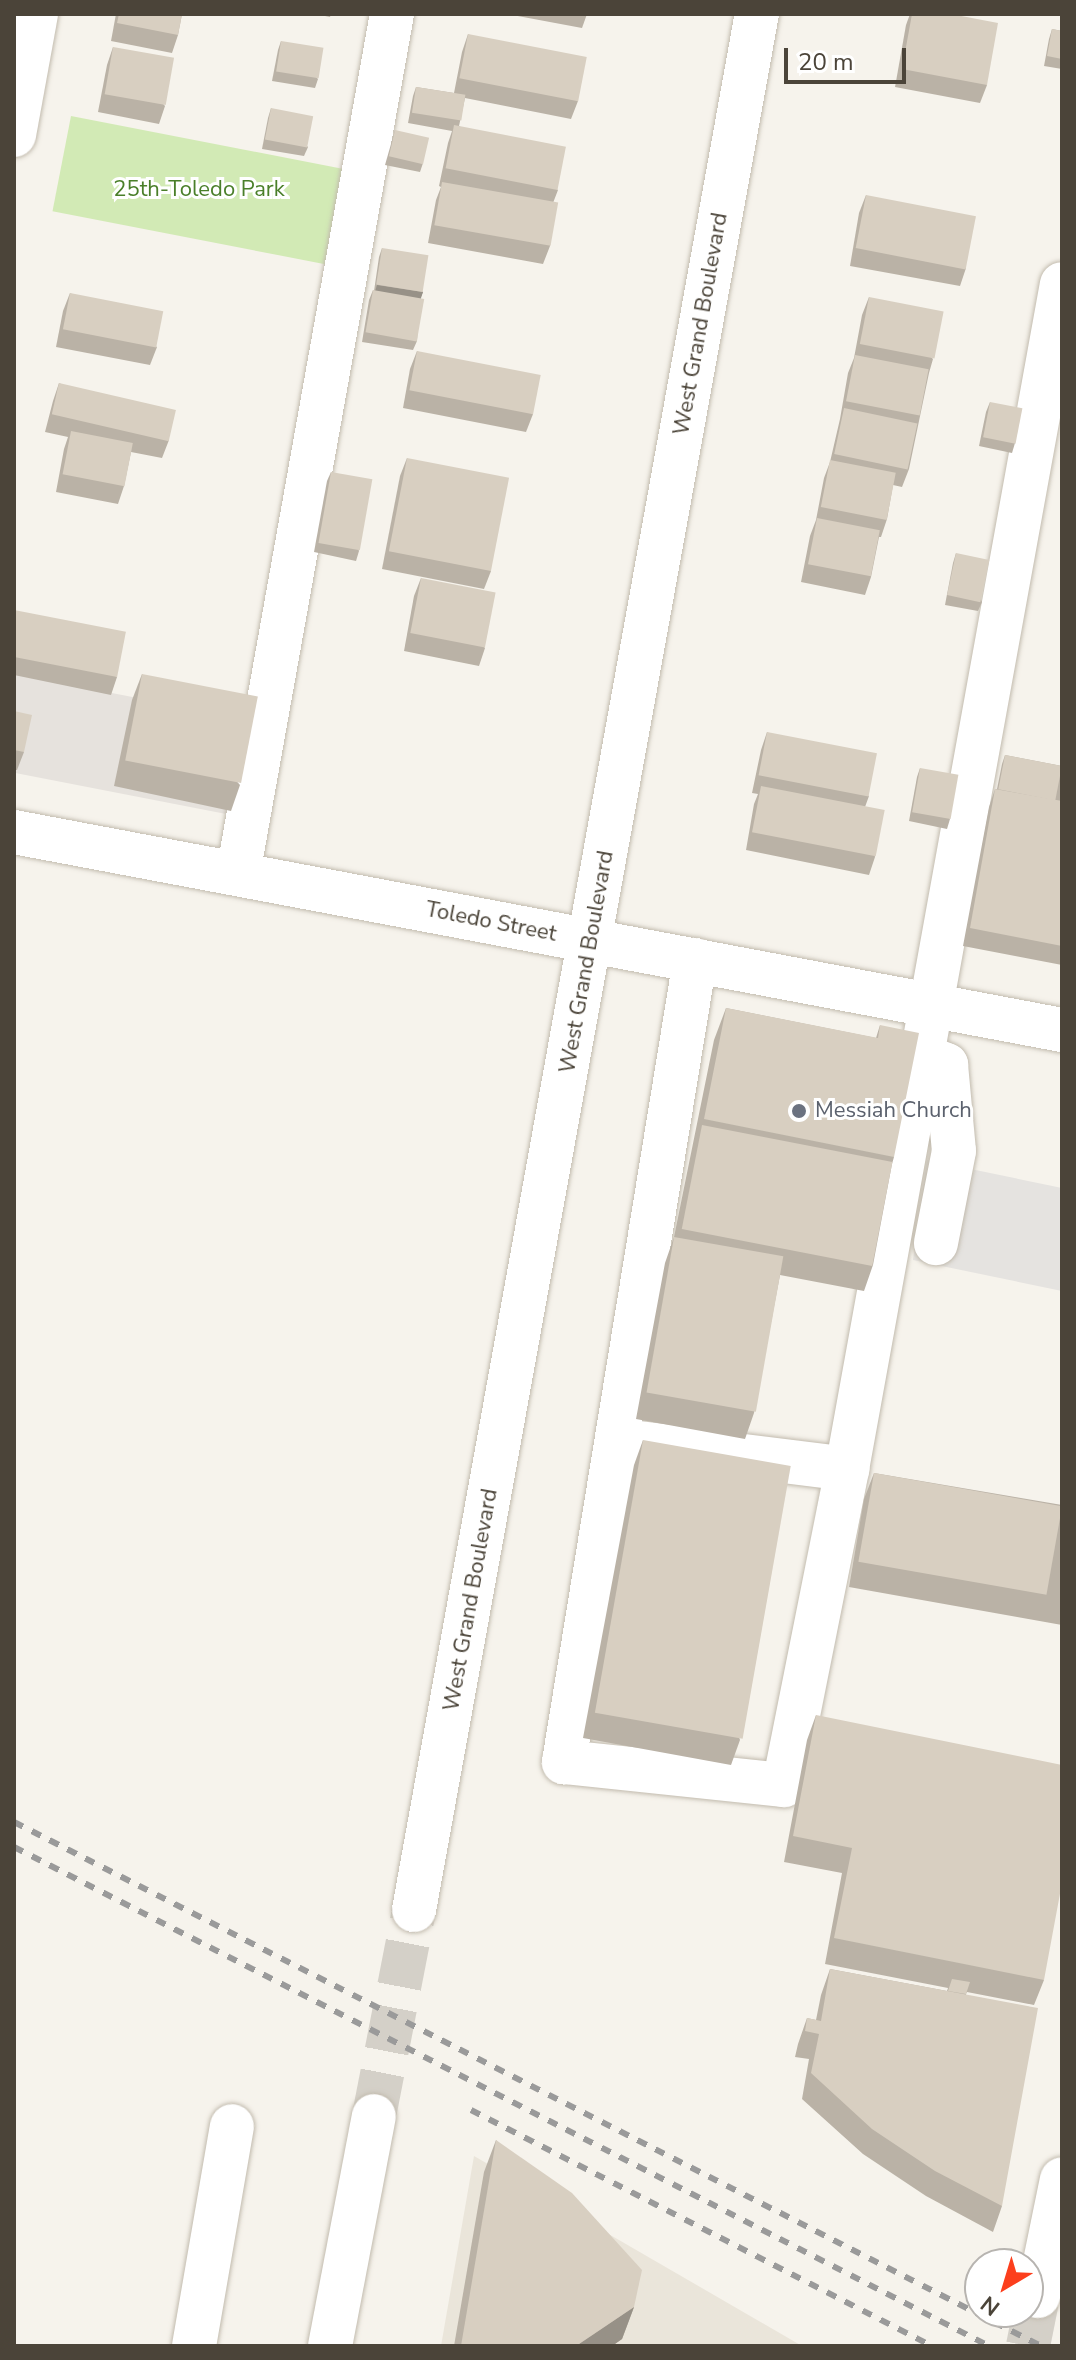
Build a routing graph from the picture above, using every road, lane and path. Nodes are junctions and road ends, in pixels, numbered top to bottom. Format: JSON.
{"nodes":[{"id":1,"x":36,"y":14,"type":"edge"},
{"id":2,"x":392,"y":14,"type":"edge"},
{"id":3,"x":757,"y":14,"type":"edge"},
{"id":4,"x":14,"y":135,"type":"edge"},
{"id":5,"x":1062,"y":284,"type":"edge"},
{"id":6,"x":14,"y":832,"type":"edge"},
{"id":7,"x":238,"y":874,"type":"junction"},
{"id":8,"x":591,"y":941,"type":"junction"},
{"id":9,"x":695,"y":960,"type":"junction"},
{"id":10,"x":933,"y":1005,"type":"junction"},
{"id":11,"x":1062,"y":1030,"type":"edge"},
{"id":12,"x":923,"y":1056,"type":"junction"},
{"id":13,"x":936,"y":1243,"type":"dead end"},
{"id":14,"x":617,"y":1440,"type":"junction"},
{"id":15,"x":847,"y":1469,"type":"junction"},
{"id":16,"x":414,"y":1910,"type":"tunnel mouth"},
{"id":17,"x":374,"y":2116,"type":"tunnel mouth"},
{"id":18,"x":232,"y":2126,"type":"dead end"},
{"id":19,"x":1062,"y":2179,"type":"edge"},
{"id":20,"x":1044,"y":2267,"type":"tunnel mouth"},
{"id":21,"x":194,"y":2346,"type":"edge"},
{"id":22,"x":330,"y":2346,"type":"edge"}],
"edges":[{"from":1,"to":4,"type":"street"},
{"from":2,"to":7,"type":"street"},
{"from":3,"to":8,"type":"street","name":"West Grand Boulevard"},
{"from":5,"to":10,"type":"street"},
{"from":6,"to":7,"type":"street","name":"Toledo Street"},
{"from":7,"to":8,"type":"street","name":"Toledo Street"},
{"from":8,"to":9,"type":"street","name":"Toledo Street"},
{"from":8,"to":16,"type":"street","name":"West Grand Boulevard"},
{"from":9,"to":10,"type":"street","name":"Toledo Street"},
{"from":9,"to":14,"type":"street"},
{"from":10,"to":11,"type":"street","name":"Toledo Street"},
{"from":10,"to":12,"type":"street"},
{"from":12,"to":13,"type":"street"},
{"from":12,"to":15,"type":"street"},
{"from":14,"to":15,"type":"street"},
{"from":14,"to":15,"type":"street"},
{"from":17,"to":22,"type":"street"},
{"from":18,"to":21,"type":"street"},
{"from":19,"to":20,"type":"street"}]}
